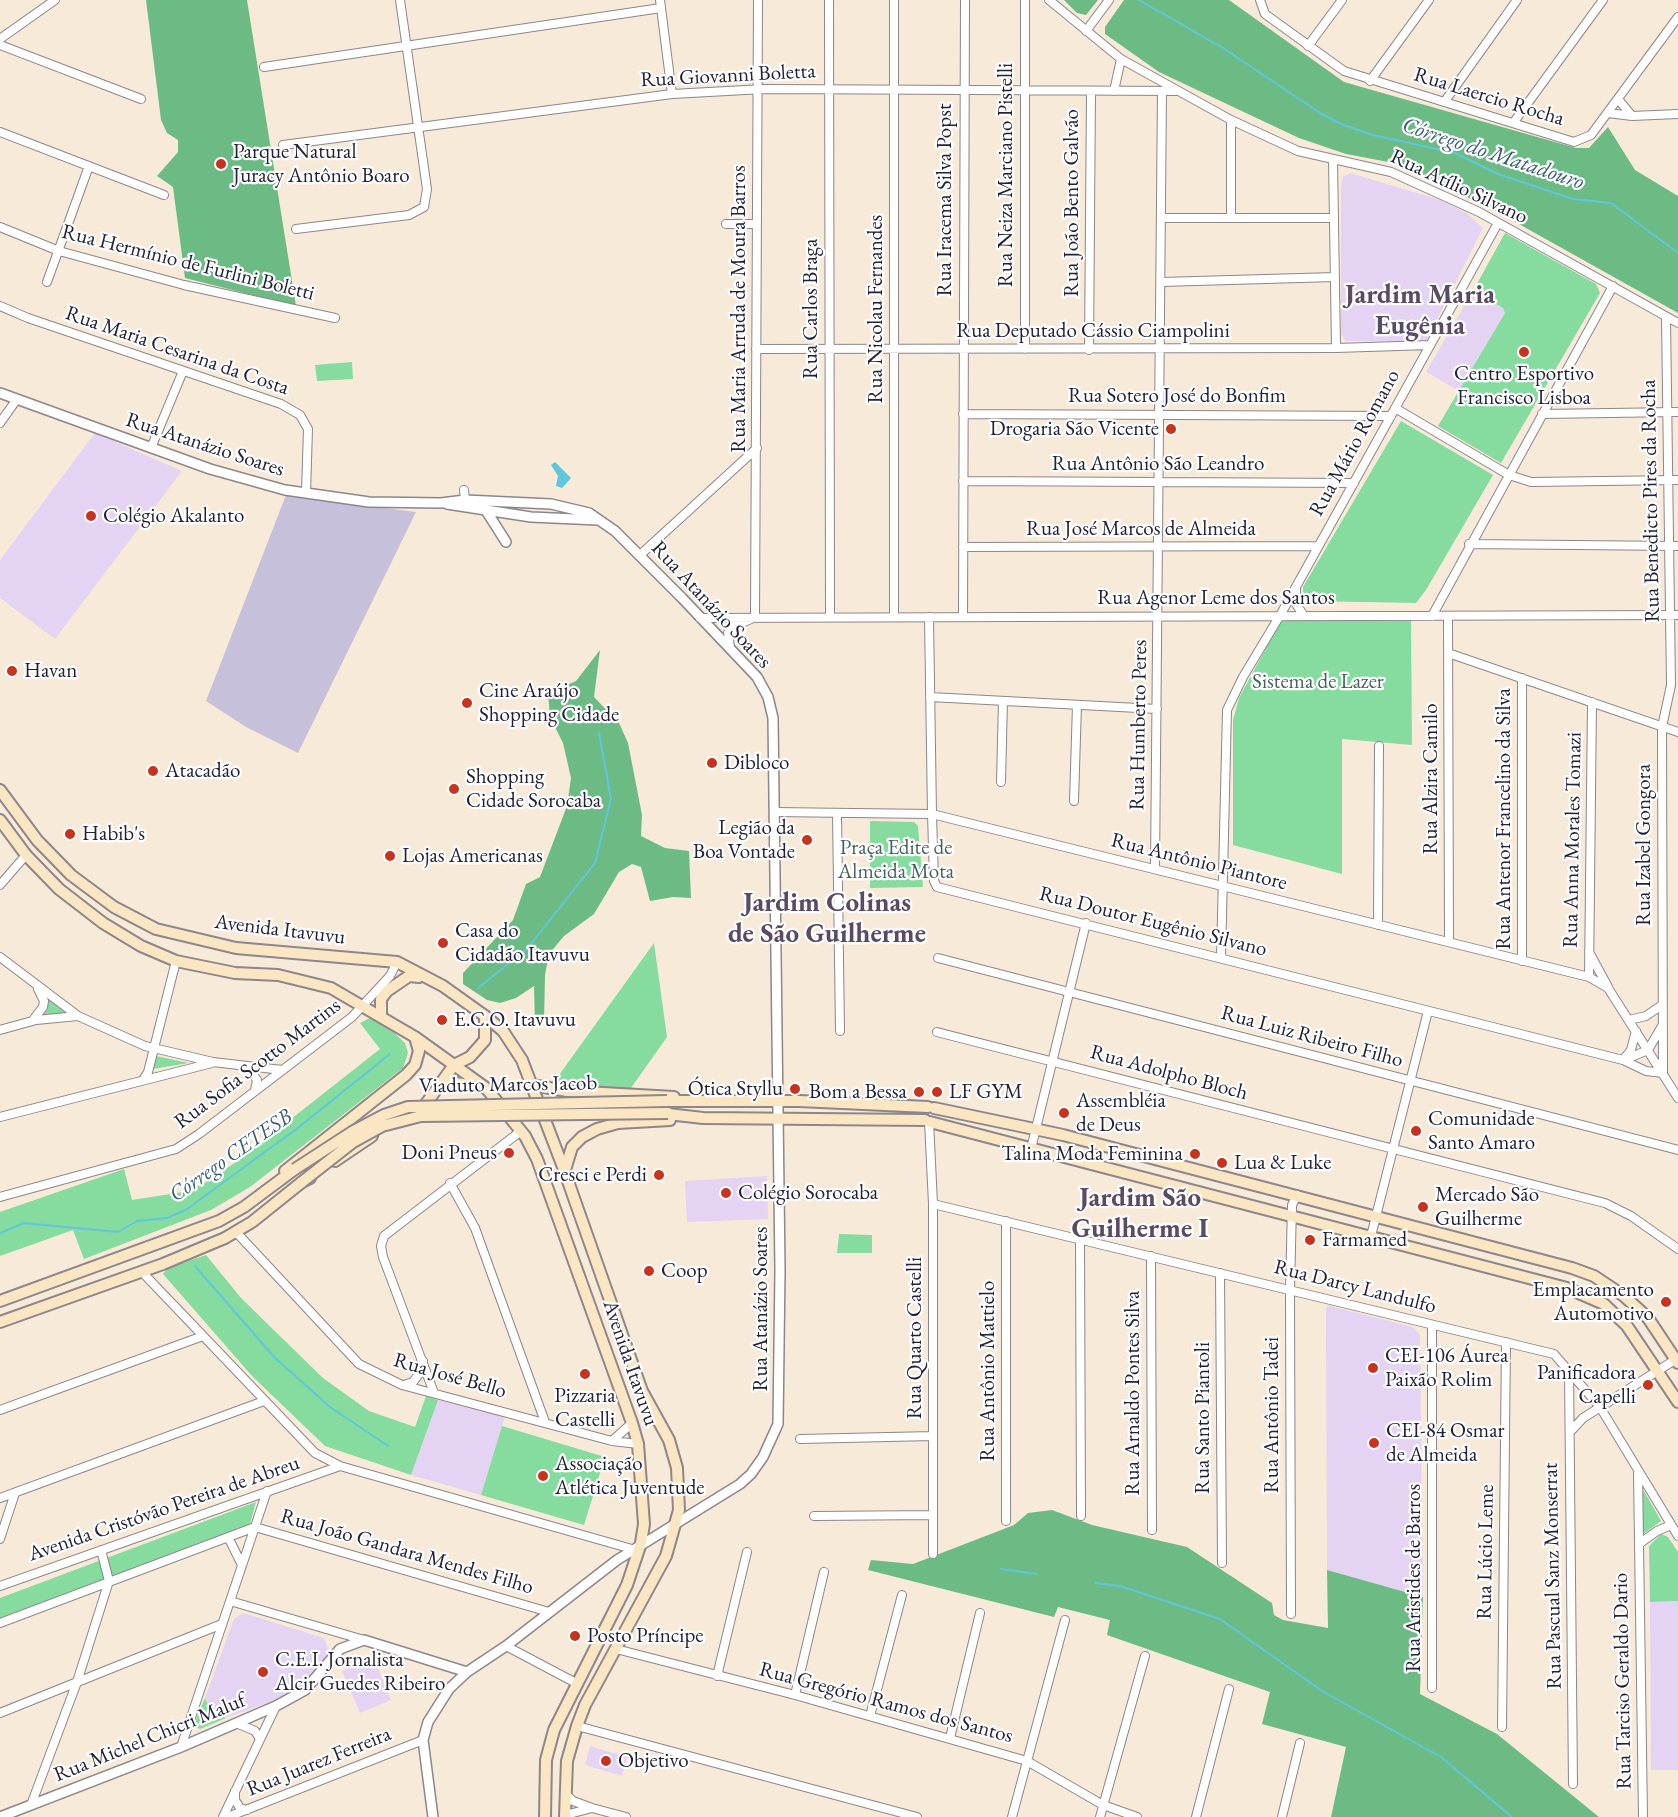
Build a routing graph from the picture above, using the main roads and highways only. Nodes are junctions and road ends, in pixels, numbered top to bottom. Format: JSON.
{"nodes":[{"id":1,"x":0,"y":790,"type":"edge"},
{"id":2,"x":0,"y":820,"type":"edge"},
{"id":3,"x":33,"y":835,"type":"junction"},
{"id":4,"x":26,"y":855,"type":"junction"},
{"id":5,"x":428,"y":979,"type":"junction"},
{"id":6,"x":485,"y":1016,"type":"junction"},
{"id":7,"x":381,"y":1017,"type":"junction"},
{"id":8,"x":415,"y":1037,"type":"junction"},
{"id":9,"x":436,"y":1052,"type":"junction"},
{"id":10,"x":470,"y":1057,"type":"junction"},
{"id":11,"x":454,"y":1065,"type":"junction"},
{"id":12,"x":442,"y":1081,"type":"junction"},
{"id":13,"x":532,"y":1085,"type":"junction"},
{"id":14,"x":486,"y":1088,"type":"junction"},
{"id":15,"x":498,"y":1100,"type":"junction"},
{"id":16,"x":691,"y":1101,"type":"junction"},
{"id":17,"x":931,"y":1107,"type":"junction"},
{"id":18,"x":668,"y":1113,"type":"junction"},
{"id":19,"x":544,"y":1118,"type":"junction"},
{"id":20,"x":703,"y":1118,"type":"junction"},
{"id":21,"x":928,"y":1121,"type":"junction"},
{"id":22,"x":565,"y":1173,"type":"junction"},
{"id":23,"x":302,"y":1182,"type":"junction"},
{"id":24,"x":244,"y":1207,"type":"junction"},
{"id":25,"x":0,"y":1301,"type":"edge"},
{"id":26,"x":0,"y":1322,"type":"edge"},
{"id":27,"x":1677,"y":1360,"type":"edge"},
{"id":28,"x":1678,"y":1402,"type":"edge"},
{"id":29,"x":598,"y":1681,"type":"junction"},
{"id":30,"x":576,"y":1683,"type":"junction"},
{"id":31,"x":565,"y":1816,"type":"edge"},
{"id":32,"x":545,"y":1817,"type":"edge"}],
"edges":[{"from":1,"to":3,"type":"main road","name":"Avenida Itavuvu"},
{"from":2,"to":4,"type":"main road","name":"Avenida Itavuvu"},
{"from":3,"to":4,"type":"main road"},
{"from":3,"to":5,"type":"main road","name":"Avenida Itavuvu"},
{"from":4,"to":7,"type":"main road","name":"Avenida Itavuvu"},
{"from":5,"to":6,"type":"main road","name":"Avenida Itavuvu"},
{"from":5,"to":7,"type":"main road"},
{"from":6,"to":10,"type":"main road"},
{"from":6,"to":13,"type":"main road","name":"Avenida Itavuvu"},
{"from":7,"to":8,"type":"main road","name":"Avenida Itavuvu"},
{"from":8,"to":9,"type":"main road","name":"Avenida Itavuvu"},
{"from":8,"to":24,"type":"main road"},
{"from":9,"to":10,"type":"main road"},
{"from":9,"to":11,"type":"main road","name":"Avenida Itavuvu"},
{"from":10,"to":11,"type":"main road"},
{"from":11,"to":12,"type":"main road"},
{"from":11,"to":14,"type":"main road","name":"Avenida Itavuvu"},
{"from":12,"to":14,"type":"main road"},
{"from":12,"to":23,"type":"main road"},
{"from":13,"to":16,"type":"main road"},
{"from":13,"to":19,"type":"main road","name":"Avenida Itavuvu"},
{"from":14,"to":15,"type":"main road","name":"Avenida Itavuvu"},
{"from":15,"to":19,"type":"main road","name":"Avenida Itavuvu"},
{"from":15,"to":30,"type":"main road","name":"Avenida Itavuvu"},
{"from":16,"to":17,"type":"main road"},
{"from":16,"to":24,"type":"main road","name":"Viaduto Marcos Jacob","bridge":true},
{"from":17,"to":21,"type":"main road"},
{"from":17,"to":27,"type":"main road"},
{"from":18,"to":19,"type":"main road"},
{"from":18,"to":20,"type":"main road"},
{"from":18,"to":23,"type":"main road","name":"Viaduto Marcos Jacob","bridge":true},
{"from":19,"to":22,"type":"main road","name":"Avenida Itavuvu"},
{"from":20,"to":21,"type":"main road"},
{"from":20,"to":22,"type":"main road"},
{"from":21,"to":28,"type":"main road"},
{"from":22,"to":29,"type":"main road","name":"Avenida Itavuvu"},
{"from":23,"to":26,"type":"main road"},
{"from":24,"to":25,"type":"main road"},
{"from":29,"to":30,"type":"main road"},
{"from":29,"to":31,"type":"main road","name":"Avenida Itavuvu"},
{"from":30,"to":32,"type":"main road","name":"Avenida Itavuvu"}]}
